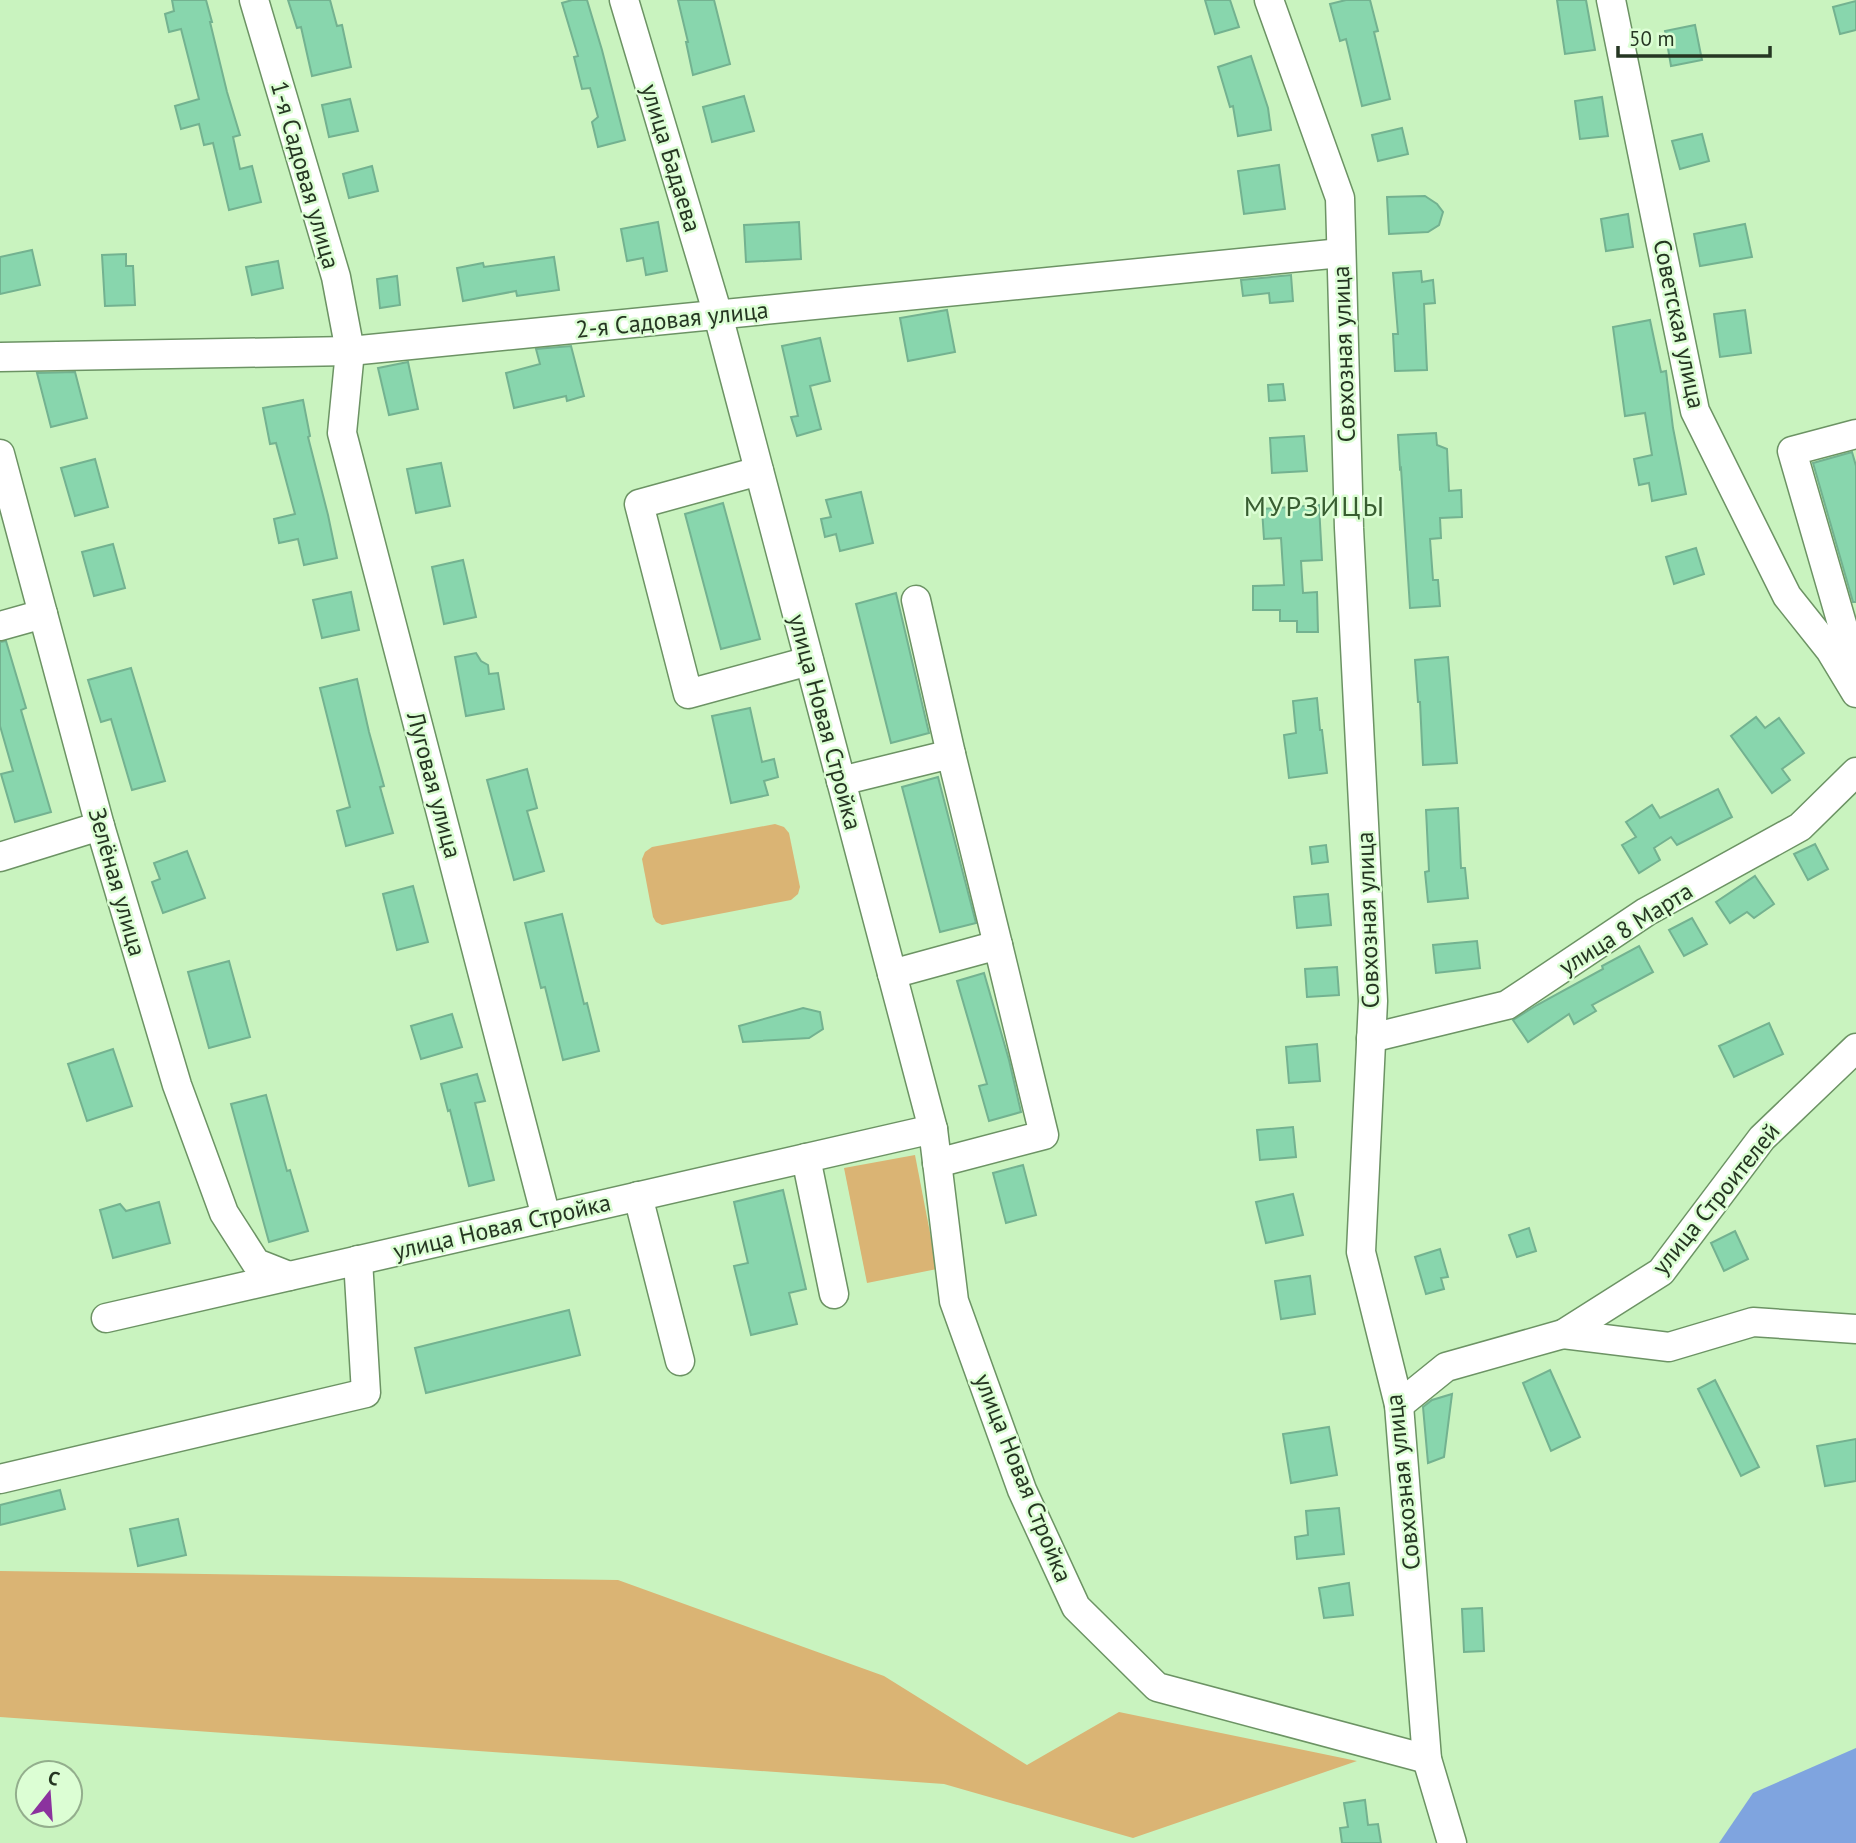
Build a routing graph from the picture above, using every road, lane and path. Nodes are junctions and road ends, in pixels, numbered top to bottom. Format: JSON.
{"nodes":[{"id":1,"x":254,"y":0,"type":"edge"},
{"id":2,"x":624,"y":0,"type":"edge"},
{"id":3,"x":1269,"y":0,"type":"edge"},
{"id":4,"x":1611,"y":0,"type":"edge"},
{"id":5,"x":1341,"y":253,"type":"junction"},
{"id":6,"x":718,"y":315,"type":"junction"},
{"id":7,"x":350,"y":352,"type":"junction"},
{"id":8,"x":0,"y":357,"type":"edge"},
{"id":9,"x":1856,"y":433,"type":"edge"},
{"id":10,"x":0,"y":454,"type":"edge"},
{"id":11,"x":759,"y":471,"type":"junction"},
{"id":12,"x":916,"y":600,"type":"dead end"},
{"id":13,"x":43,"y":614,"type":"junction"},
{"id":14,"x":0,"y":626,"type":"edge"},
{"id":15,"x":809,"y":661,"type":"junction"},
{"id":16,"x":1856,"y":672,"type":"edge"},
{"id":17,"x":1856,"y":694,"type":"edge"},
{"id":18,"x":951,"y":754,"type":"junction"},
{"id":19,"x":1856,"y":772,"type":"edge"},
{"id":20,"x":841,"y":781,"type":"junction"},
{"id":21,"x":100,"y":826,"type":"junction"},
{"id":22,"x":0,"y":857,"type":"edge"},
{"id":23,"x":998,"y":945,"type":"junction"},
{"id":24,"x":892,"y":974,"type":"junction"},
{"id":25,"x":1371,"y":1038,"type":"junction"},
{"id":26,"x":1856,"y":1048,"type":"edge"},
{"id":27,"x":933,"y":1129,"type":"junction"},
{"id":28,"x":806,"y":1158,"type":"junction"},
{"id":29,"x":937,"y":1163,"type":"junction"},
{"id":30,"x":638,"y":1196,"type":"junction"},
{"id":31,"x":546,"y":1217,"type":"junction"},
{"id":32,"x":358,"y":1260,"type":"junction"},
{"id":33,"x":289,"y":1276,"type":"junction"},
{"id":34,"x":834,"y":1294,"type":"dead end"},
{"id":35,"x":106,"y":1318,"type":"dead end"},
{"id":36,"x":1856,"y":1329,"type":"edge"},
{"id":37,"x":1563,"y":1334,"type":"junction"},
{"id":38,"x":680,"y":1361,"type":"dead end"},
{"id":39,"x":1399,"y":1405,"type":"junction"},
{"id":40,"x":0,"y":1479,"type":"edge"},
{"id":41,"x":1427,"y":1759,"type":"junction"},
{"id":42,"x":1452,"y":1843,"type":"edge"}],
"edges":[{"from":1,"to":7,"type":"street","name":"1-я Садовая улица"},
{"from":2,"to":6,"type":"street","name":"улица Бадаева"},
{"from":3,"to":5,"type":"street","name":"Совхозная улица"},
{"from":4,"to":17,"type":"street","name":"Советская улица"},
{"from":5,"to":6,"type":"street","name":"2-я Садовая улица"},
{"from":5,"to":25,"type":"street","name":"Совхозная улица"},
{"from":6,"to":7,"type":"street","name":"2-я Садовая улица"},
{"from":6,"to":11,"type":"street","name":"улица Новая Стройка"},
{"from":7,"to":8,"type":"street","name":"2-я Садовая улица"},
{"from":7,"to":31,"type":"street","name":"Луговая улица"},
{"from":9,"to":16,"type":"street"},
{"from":10,"to":13,"type":"street","name":"Зелёная улица"},
{"from":11,"to":15,"type":"street","name":"улица Новая Стройка"},
{"from":11,"to":15,"type":"street"},
{"from":12,"to":18,"type":"street"},
{"from":13,"to":14,"type":"street"},
{"from":13,"to":21,"type":"street","name":"Зелёная улица"},
{"from":15,"to":20,"type":"street","name":"улица Новая Стройка"},
{"from":18,"to":20,"type":"street"},
{"from":18,"to":23,"type":"street"},
{"from":19,"to":25,"type":"street","name":"улица 8 Марта"},
{"from":20,"to":24,"type":"street","name":"улица Новая Стройка"},
{"from":21,"to":22,"type":"street"},
{"from":21,"to":33,"type":"street","name":"Зелёная улица"},
{"from":23,"to":24,"type":"street"},
{"from":23,"to":29,"type":"street"},
{"from":24,"to":27,"type":"street","name":"улица Новая Стройка"},
{"from":25,"to":39,"type":"street","name":"Совхозная улица"},
{"from":26,"to":37,"type":"street","name":"улица Строителей"},
{"from":27,"to":28,"type":"street","name":"улица Новая Стройка"},
{"from":27,"to":29,"type":"street","name":"улица Новая Стройка"},
{"from":28,"to":30,"type":"street","name":"улица Новая Стройка"},
{"from":28,"to":34,"type":"street"},
{"from":29,"to":41,"type":"street","name":"улица Новая Стройка"},
{"from":30,"to":31,"type":"street","name":"улица Новая Стройка"},
{"from":30,"to":38,"type":"street"},
{"from":31,"to":32,"type":"street","name":"улица Новая Стройка"},
{"from":32,"to":33,"type":"street","name":"улица Новая Стройка"},
{"from":32,"to":40,"type":"street"},
{"from":33,"to":35,"type":"street","name":"улица Новая Стройка"},
{"from":36,"to":37,"type":"street","name":"улица Строителей"},
{"from":37,"to":39,"type":"street","name":"улица Строителей"},
{"from":39,"to":41,"type":"street","name":"Совхозная улица"},
{"from":41,"to":42,"type":"street","name":"Совхозная улица"}]}
